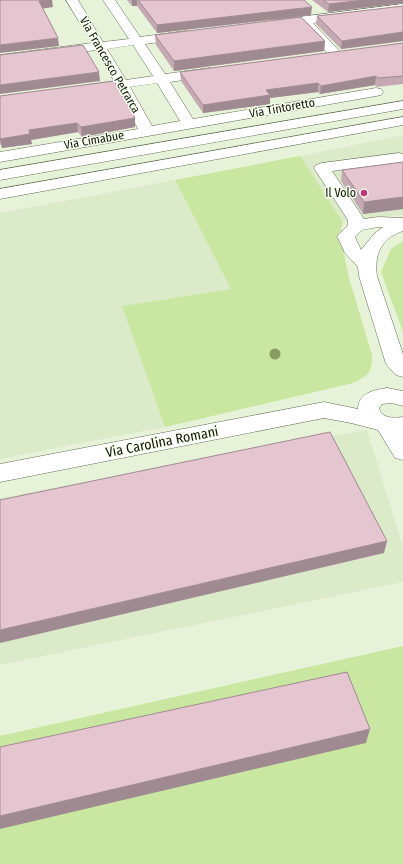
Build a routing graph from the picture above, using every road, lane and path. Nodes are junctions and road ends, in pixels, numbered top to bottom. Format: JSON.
{"nodes":[{"id":1,"x":72,"y":0,"type":"edge"},
{"id":2,"x":109,"y":0,"type":"edge"},
{"id":3,"x":312,"y":7,"type":"edge"},
{"id":4,"x":403,"y":8,"type":"edge"},
{"id":5,"x":326,"y":18,"type":"junction"},
{"id":6,"x":303,"y":20,"type":"junction"},
{"id":7,"x":264,"y":25,"type":"edge"},
{"id":8,"x":200,"y":33,"type":"edge"},
{"id":9,"x":137,"y":41,"type":"junction"},
{"id":10,"x":100,"y":45,"type":"junction"},
{"id":11,"x":352,"y":53,"type":"edge"},
{"id":12,"x":337,"y":55,"type":"junction"},
{"id":13,"x":321,"y":57,"type":"edge"},
{"id":14,"x":0,"y":58,"type":"edge"},
{"id":15,"x":220,"y":70,"type":"edge"},
{"id":16,"x":162,"y":78,"type":"junction"},
{"id":17,"x":122,"y":84,"type":"junction"},
{"id":18,"x":74,"y":90,"type":"edge"},
{"id":19,"x":376,"y":92,"type":"dead end"},
{"id":20,"x":403,"y":105,"type":"edge"},
{"id":21,"x":403,"y":120,"type":"edge"},
{"id":22,"x":189,"y":124,"type":"junction"},
{"id":23,"x":147,"y":131,"type":"junction"},
{"id":24,"x":0,"y":157,"type":"edge"},
{"id":25,"x":399,"y":158,"type":"dead end"},
{"id":26,"x":0,"y":175,"type":"edge"},
{"id":27,"x":0,"y":194,"type":"edge"},
{"id":28,"x":403,"y":224,"type":"edge"},
{"id":29,"x":356,"y":226,"type":"junction"},
{"id":30,"x":366,"y":266,"type":"junction"},
{"id":31,"x":400,"y":367,"type":"edge"},
{"id":32,"x":377,"y":397,"type":"junction"},
{"id":33,"x":403,"y":399,"type":"edge"},
{"id":34,"x":324,"y":410,"type":"junction"},
{"id":35,"x":389,"y":425,"type":"edge"},
{"id":36,"x":403,"y":452,"type":"edge"},
{"id":37,"x":0,"y":473,"type":"edge"}],
"edges":[{"from":1,"to":10,"type":"main road","name":"Via Francesco Petrarca"},
{"from":2,"to":9,"type":"main road"},
{"from":3,"to":5,"type":"main road"},
{"from":4,"to":5,"type":"main road"},
{"from":5,"to":6,"type":"main road"},
{"from":6,"to":7,"type":"main road"},
{"from":6,"to":12,"type":"main road"},
{"from":8,"to":9,"type":"main road"},
{"from":9,"to":10,"type":"main road"},
{"from":9,"to":16,"type":"main road"},
{"from":10,"to":14,"type":"main road"},
{"from":10,"to":17,"type":"main road","name":"Via Francesco Petrarca"},
{"from":11,"to":12,"type":"main road"},
{"from":12,"to":13,"type":"main road"},
{"from":15,"to":16,"type":"main road"},
{"from":16,"to":17,"type":"main road"},
{"from":16,"to":22,"type":"main road"},
{"from":17,"to":18,"type":"main road"},
{"from":17,"to":23,"type":"main road","name":"Via Francesco Petrarca"},
{"from":19,"to":22,"type":"main road","name":"Via Tintoretto"},
{"from":20,"to":26,"type":"main road"},
{"from":21,"to":27,"type":"main road"},
{"from":22,"to":23,"type":"main road","name":"Via Cimabue"},
{"from":23,"to":24,"type":"main road","name":"Via Cimabue"},
{"from":25,"to":29,"type":"main road"},
{"from":28,"to":29,"type":"main road"},
{"from":28,"to":30,"type":"main road"},
{"from":29,"to":30,"type":"main road"},
{"from":30,"to":31,"type":"main road"},
{"from":31,"to":32,"type":"main road"},
{"from":32,"to":33,"type":"main road","name":"Via Carolina Romani"},
{"from":32,"to":34,"type":"main road","name":"Via Carolina Romani"},
{"from":32,"to":35,"type":"main road"},
{"from":34,"to":35,"type":"main road","name":"Via Carolina Romani"},
{"from":34,"to":37,"type":"main road","name":"Via Carolina Romani"},
{"from":35,"to":36,"type":"main road"}]}
